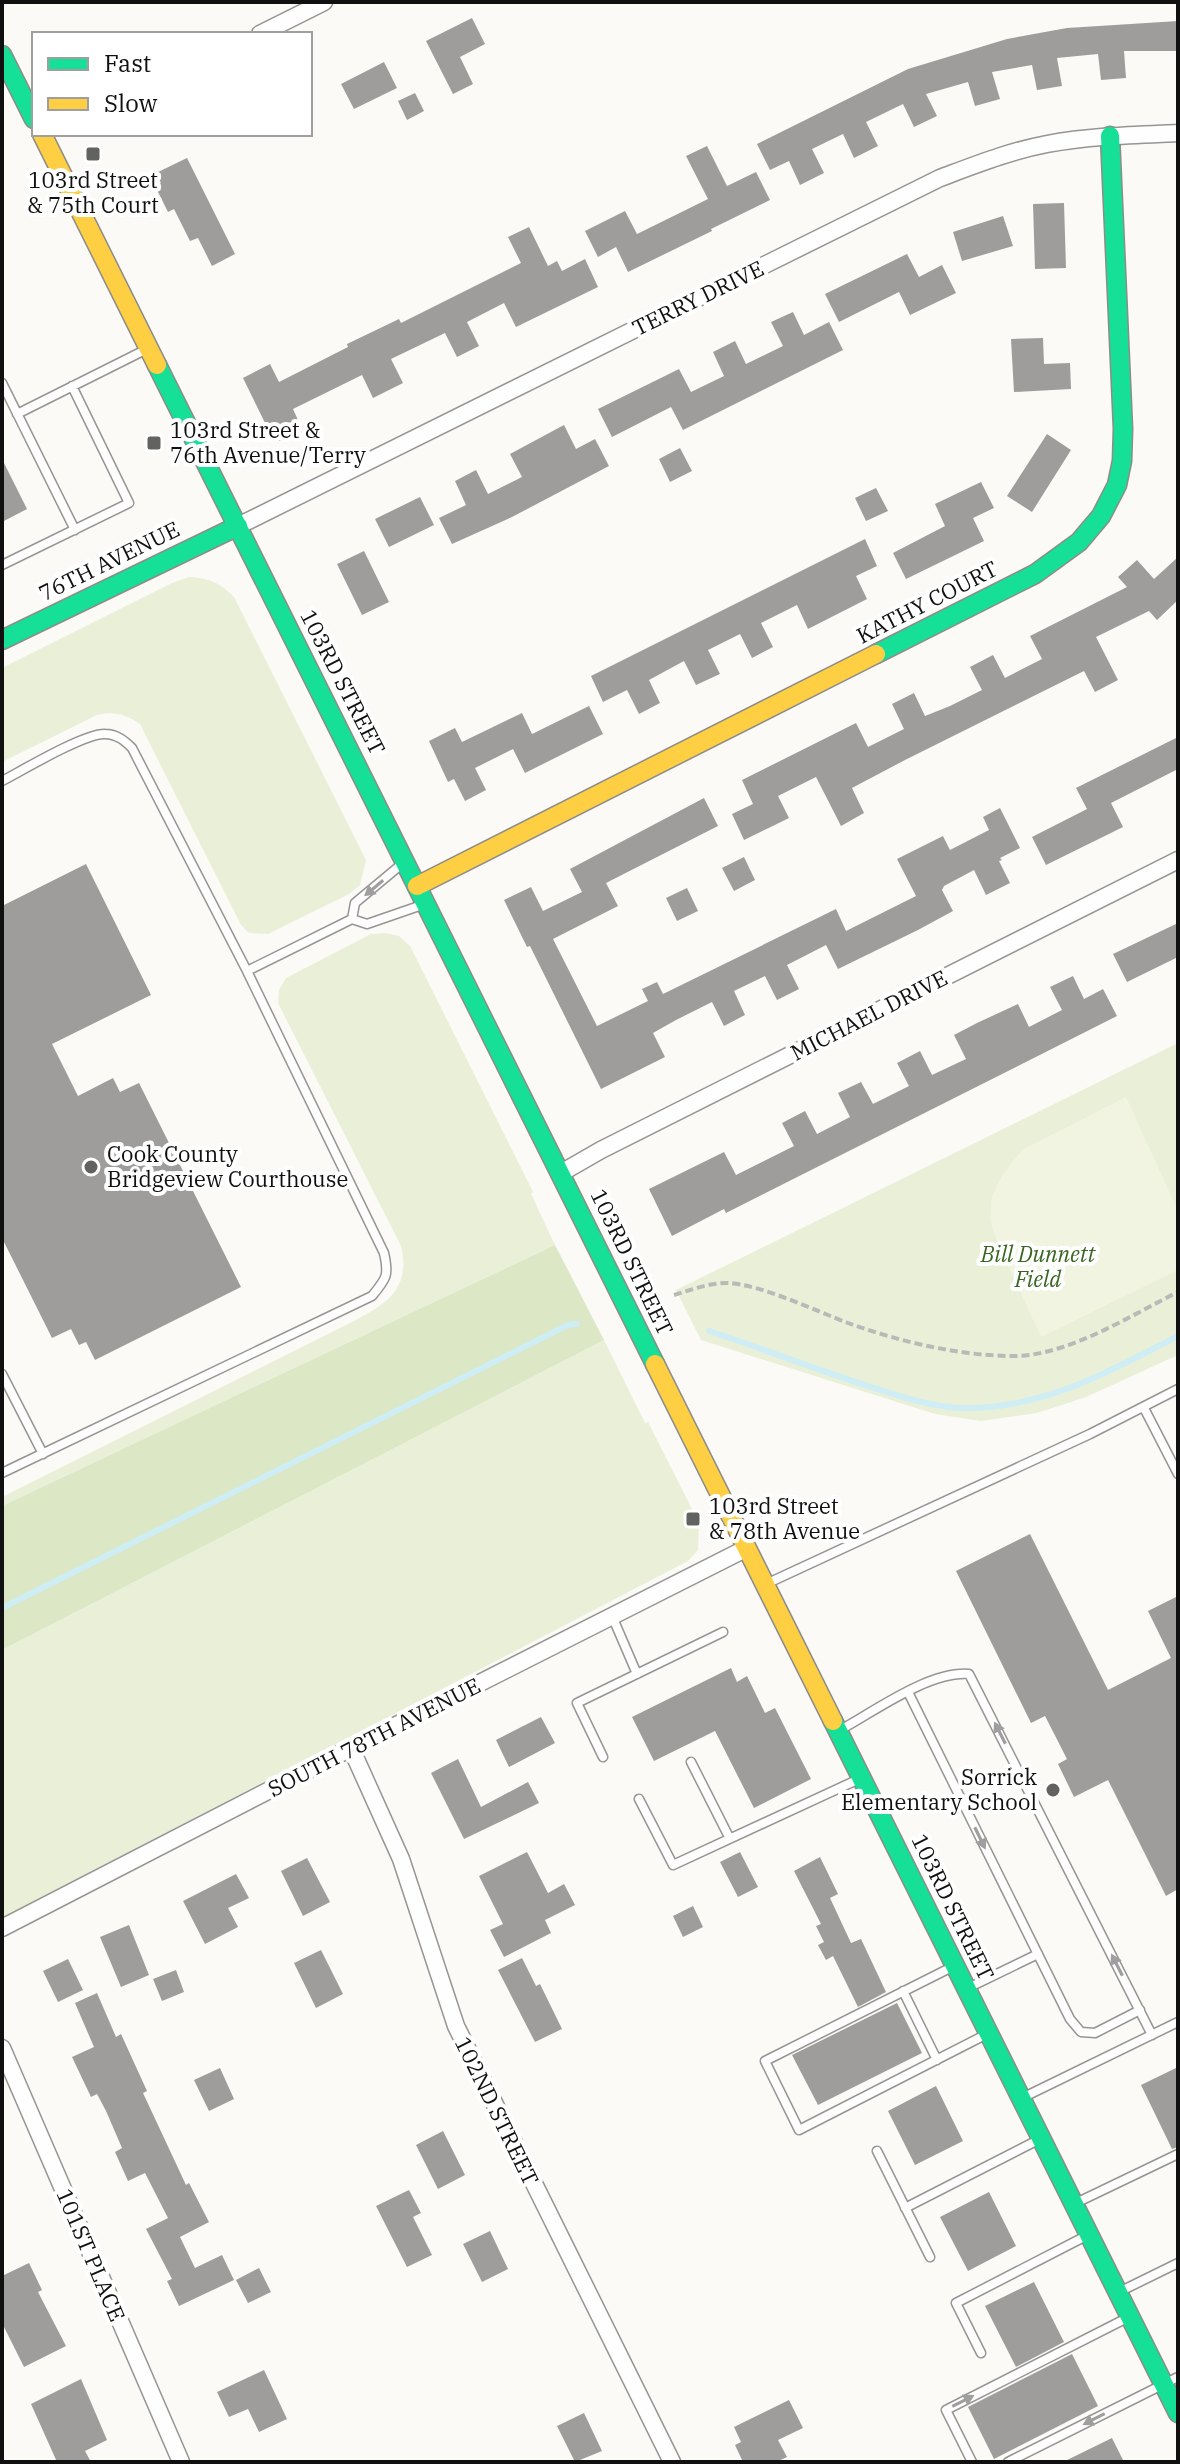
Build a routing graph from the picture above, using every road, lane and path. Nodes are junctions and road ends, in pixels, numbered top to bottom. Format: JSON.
{"nodes":[{"id":1,"x":324,"y":2,"type":"edge"},
{"id":2,"x":264,"y":32,"type":"edge"},
{"id":3,"x":2,"y":55,"type":"edge"},
{"id":4,"x":32,"y":115,"type":"edge"},
{"id":5,"x":1178,"y":133,"type":"edge"},
{"id":6,"x":49,"y":136,"type":"edge"},
{"id":7,"x":1110,"y":136,"type":"junction"},
{"id":8,"x":149,"y":348,"type":"junction"},
{"id":9,"x":2,"y":383,"type":"edge"},
{"id":10,"x":72,"y":386,"type":"junction"},
{"id":11,"x":17,"y":414,"type":"junction"},
{"id":12,"x":238,"y":526,"type":"junction"},
{"id":13,"x":75,"y":530,"type":"junction"},
{"id":14,"x":2,"y":565,"type":"edge"},
{"id":15,"x":2,"y":640,"type":"edge"},
{"id":16,"x":2,"y":781,"type":"edge"},
{"id":17,"x":1178,"y":860,"type":"edge"},
{"id":18,"x":405,"y":862,"type":"junction"},
{"id":19,"x":417,"y":886,"type":"junction"},
{"id":20,"x":426,"y":904,"type":"junction"},
{"id":21,"x":352,"y":919,"type":"junction"},
{"id":22,"x":247,"y":971,"type":"junction"},
{"id":23,"x":561,"y":1173,"type":"junction"},
{"id":24,"x":1178,"y":1292,"type":"edge"},
{"id":25,"x":674,"y":1295,"type":"dead end"},
{"id":26,"x":2,"y":1374,"type":"edge"},
{"id":27,"x":5,"y":1387,"type":"edge"},
{"id":28,"x":1178,"y":1389,"type":"edge"},
{"id":29,"x":1144,"y":1408,"type":"junction"},
{"id":30,"x":43,"y":1454,"type":"junction"},
{"id":31,"x":2,"y":1473,"type":"edge"},
{"id":32,"x":1178,"y":1474,"type":"edge"},
{"id":33,"x":747,"y":1548,"type":"junction"},
{"id":34,"x":765,"y":1584,"type":"junction"},
{"id":35,"x":612,"y":1616,"type":"junction"},
{"id":36,"x":723,"y":1632,"type":"dead end"},
{"id":37,"x":637,"y":1674,"type":"junction"},
{"id":38,"x":908,"y":1692,"type":"junction"},
{"id":39,"x":838,"y":1731,"type":"junction"},
{"id":40,"x":351,"y":1748,"type":"junction"},
{"id":41,"x":603,"y":1757,"type":"dead end"},
{"id":42,"x":691,"y":1762,"type":"dead end"},
{"id":43,"x":862,"y":1778,"type":"junction"},
{"id":44,"x":639,"y":1799,"type":"dead end"},
{"id":45,"x":729,"y":1837,"type":"junction"},
{"id":46,"x":2,"y":1928,"type":"edge"},
{"id":47,"x":1038,"y":1954,"type":"junction"},
{"id":48,"x":955,"y":1965,"type":"junction"},
{"id":49,"x":967,"y":1989,"type":"junction"},
{"id":50,"x":903,"y":1991,"type":"junction"},
{"id":51,"x":1140,"y":2010,"type":"junction"},
{"id":52,"x":1178,"y":2022,"type":"edge"},
{"id":53,"x":989,"y":2033,"type":"junction"},
{"id":54,"x":1152,"y":2035,"type":"junction"},
{"id":55,"x":2,"y":2048,"type":"edge"},
{"id":56,"x":937,"y":2060,"type":"junction"},
{"id":57,"x":1021,"y":2098,"type":"junction"},
{"id":58,"x":1041,"y":2138,"type":"junction"},
{"id":59,"x":877,"y":2151,"type":"dead end"},
{"id":60,"x":1178,"y":2154,"type":"edge"},
{"id":61,"x":1074,"y":2203,"type":"junction"},
{"id":62,"x":905,"y":2208,"type":"junction"},
{"id":63,"x":1089,"y":2234,"type":"junction"},
{"id":64,"x":930,"y":2257,"type":"dead end"},
{"id":65,"x":1178,"y":2263,"type":"edge"},
{"id":66,"x":1118,"y":2292,"type":"junction"},
{"id":67,"x":1130,"y":2316,"type":"junction"},
{"id":68,"x":981,"y":2353,"type":"dead end"},
{"id":69,"x":1174,"y":2394,"type":"edge"},
{"id":70,"x":181,"y":2462,"type":"edge"},
{"id":71,"x":672,"y":2462,"type":"edge"},
{"id":72,"x":972,"y":2462,"type":"edge"},
{"id":73,"x":1008,"y":2462,"type":"edge"}],
"edges":[{"from":1,"to":2,"type":"street"},
{"from":3,"to":4,"type":"street"},
{"from":5,"to":7,"type":"street","name":"TERRY DRIVE"},
{"from":6,"to":8,"type":"street","name":"103RD STREET"},
{"from":7,"to":12,"type":"street","name":"TERRY DRIVE"},
{"from":7,"to":19,"type":"street","name":"KATHY COURT"},
{"from":8,"to":10,"type":"lane"},
{"from":8,"to":12,"type":"street","name":"103RD STREET"},
{"from":9,"to":11,"type":"lane"},
{"from":10,"to":11,"type":"lane"},
{"from":10,"to":13,"type":"lane"},
{"from":11,"to":13,"type":"lane"},
{"from":12,"to":15,"type":"street","name":"76TH AVENUE"},
{"from":12,"to":18,"type":"street","name":"103RD STREET"},
{"from":13,"to":14,"type":"lane"},
{"from":16,"to":22,"type":"lane"},
{"from":17,"to":23,"type":"street","name":"MICHAEL DRIVE"},
{"from":18,"to":19,"type":"street","name":"103RD STREET"},
{"from":18,"to":21,"type":"lane","one_way":true},
{"from":19,"to":20,"type":"street","name":"103RD STREET"},
{"from":20,"to":21,"type":"lane"},
{"from":20,"to":23,"type":"street","name":"103RD STREET"},
{"from":21,"to":22,"type":"lane"},
{"from":22,"to":30,"type":"lane"},
{"from":23,"to":33,"type":"street","name":"103RD STREET"},
{"from":24,"to":25,"type":"path"},
{"from":26,"to":27,"type":"lane"},
{"from":27,"to":30,"type":"lane"},
{"from":28,"to":29,"type":"lane"},
{"from":29,"to":32,"type":"lane"},
{"from":29,"to":34,"type":"lane"},
{"from":30,"to":31,"type":"lane"},
{"from":33,"to":34,"type":"street","name":"103RD STREET"},
{"from":33,"to":35,"type":"street","name":"SOUTH 78TH AVENUE"},
{"from":34,"to":39,"type":"street","name":"103RD STREET"},
{"from":35,"to":37,"type":"lane"},
{"from":35,"to":40,"type":"street","name":"SOUTH 78TH AVENUE"},
{"from":36,"to":37,"type":"lane"},
{"from":37,"to":41,"type":"lane"},
{"from":38,"to":39,"type":"lane"},
{"from":38,"to":47,"type":"lane","one_way":true},
{"from":51,"to":38,"type":"lane","one_way":true},
{"from":39,"to":43,"type":"street","name":"103RD STREET"},
{"from":40,"to":46,"type":"street","name":"SOUTH 78TH AVENUE"},
{"from":40,"to":71,"type":"street","name":"102ND STREET"},
{"from":42,"to":45,"type":"lane"},
{"from":43,"to":45,"type":"lane"},
{"from":43,"to":48,"type":"street","name":"103RD STREET"},
{"from":44,"to":45,"type":"lane"},
{"from":47,"to":49,"type":"lane"},
{"from":47,"to":51,"type":"lane"},
{"from":48,"to":49,"type":"street","name":"103RD STREET"},
{"from":48,"to":50,"type":"lane"},
{"from":49,"to":53,"type":"street","name":"103RD STREET"},
{"from":50,"to":56,"type":"lane"},
{"from":50,"to":56,"type":"lane"},
{"from":51,"to":54,"type":"lane"},
{"from":52,"to":54,"type":"lane"},
{"from":53,"to":56,"type":"lane"},
{"from":53,"to":57,"type":"street","name":"103RD STREET"},
{"from":54,"to":57,"type":"lane"},
{"from":55,"to":70,"type":"street","name":"101ST PLACE"},
{"from":57,"to":58,"type":"street","name":"103RD STREET"},
{"from":58,"to":61,"type":"street","name":"103RD STREET"},
{"from":58,"to":62,"type":"lane"},
{"from":59,"to":62,"type":"lane"},
{"from":60,"to":61,"type":"lane"},
{"from":61,"to":63,"type":"street","name":"103RD STREET"},
{"from":62,"to":64,"type":"lane"},
{"from":63,"to":66,"type":"street","name":"103RD STREET"},
{"from":63,"to":68,"type":"lane"},
{"from":65,"to":66,"type":"lane"},
{"from":66,"to":67,"type":"street","name":"103RD STREET"},
{"from":67,"to":69,"type":"street","name":"103RD STREET"},
{"from":72,"to":67,"type":"lane","one_way":true},
{"from":69,"to":73,"type":"lane","one_way":true}]}
